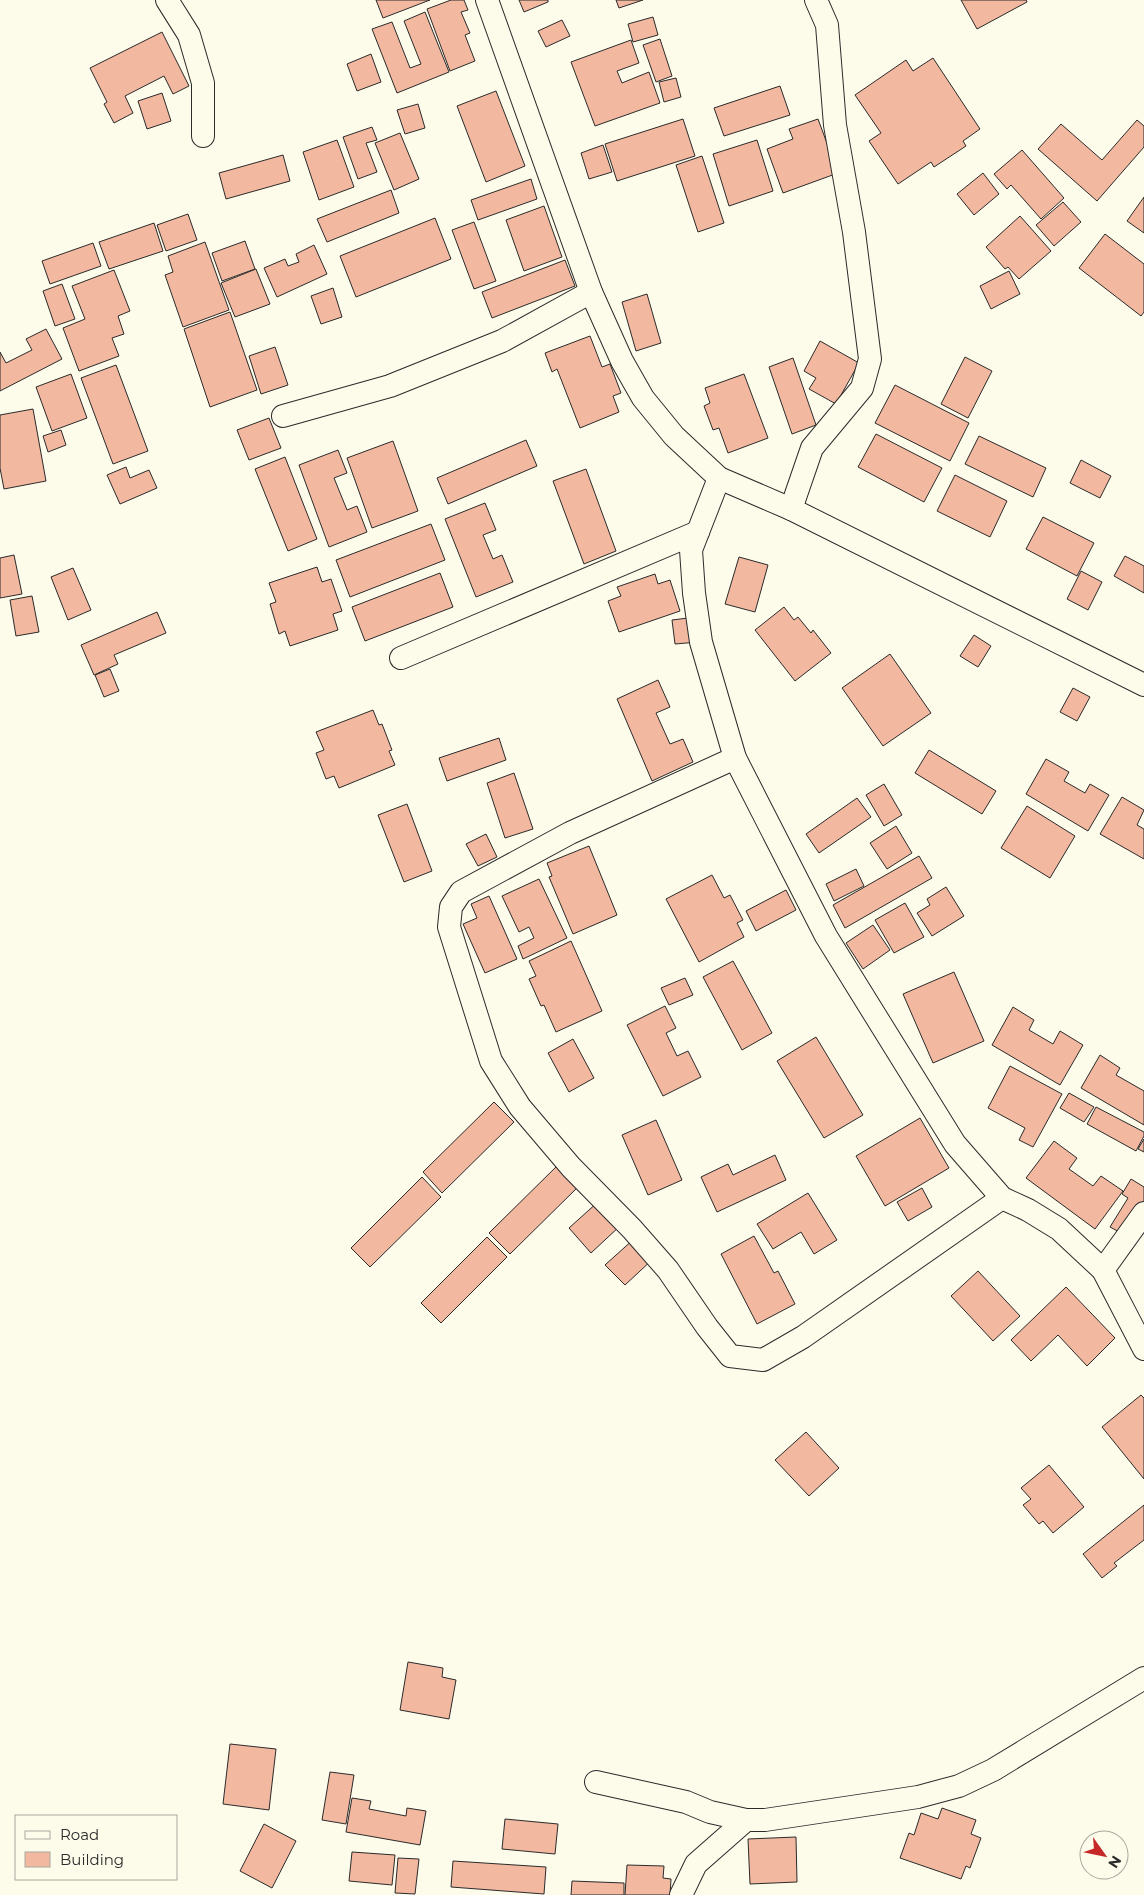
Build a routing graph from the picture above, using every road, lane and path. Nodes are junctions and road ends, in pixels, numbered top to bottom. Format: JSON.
{"nodes":[{"id":1,"x":167,"y":0,"type":"edge"},
{"id":2,"x":487,"y":0,"type":"edge"},
{"id":3,"x":816,"y":0,"type":"edge"},
{"id":4,"x":203,"y":136,"type":"dead end"},
{"id":5,"x":591,"y":292,"type":"junction"},
{"id":6,"x":283,"y":416,"type":"dead end"},
{"id":7,"x":720,"y":478,"type":"junction"},
{"id":8,"x":792,"y":508,"type":"junction"},
{"id":9,"x":698,"y":532,"type":"junction"},
{"id":10,"x":401,"y":658,"type":"dead end"},
{"id":11,"x":1144,"y":685,"type":"edge"},
{"id":12,"x":735,"y":758,"type":"junction"},
{"id":13,"x":1002,"y":1198,"type":"junction"},
{"id":14,"x":1144,"y":1213,"type":"edge"},
{"id":15,"x":1103,"y":1270,"type":"junction"},
{"id":16,"x":1144,"y":1349,"type":"edge"},
{"id":17,"x":1144,"y":1678,"type":"edge"},
{"id":18,"x":596,"y":1782,"type":"dead end"},
{"id":19,"x":746,"y":1820,"type":"junction"},
{"id":20,"x":681,"y":1895,"type":"edge"}],
"edges":[{"from":1,"to":4,"type":"street"},
{"from":2,"to":5,"type":"street"},
{"from":3,"to":8,"type":"street"},
{"from":5,"to":6,"type":"street"},
{"from":5,"to":7,"type":"street"},
{"from":7,"to":8,"type":"street"},
{"from":7,"to":9,"type":"street"},
{"from":8,"to":11,"type":"street"},
{"from":9,"to":10,"type":"street"},
{"from":9,"to":12,"type":"street"},
{"from":12,"to":13,"type":"street"},
{"from":12,"to":13,"type":"street"},
{"from":13,"to":15,"type":"street"},
{"from":14,"to":15,"type":"street"},
{"from":15,"to":16,"type":"street"},
{"from":17,"to":19,"type":"street"},
{"from":18,"to":19,"type":"street"},
{"from":19,"to":20,"type":"street"}]}
